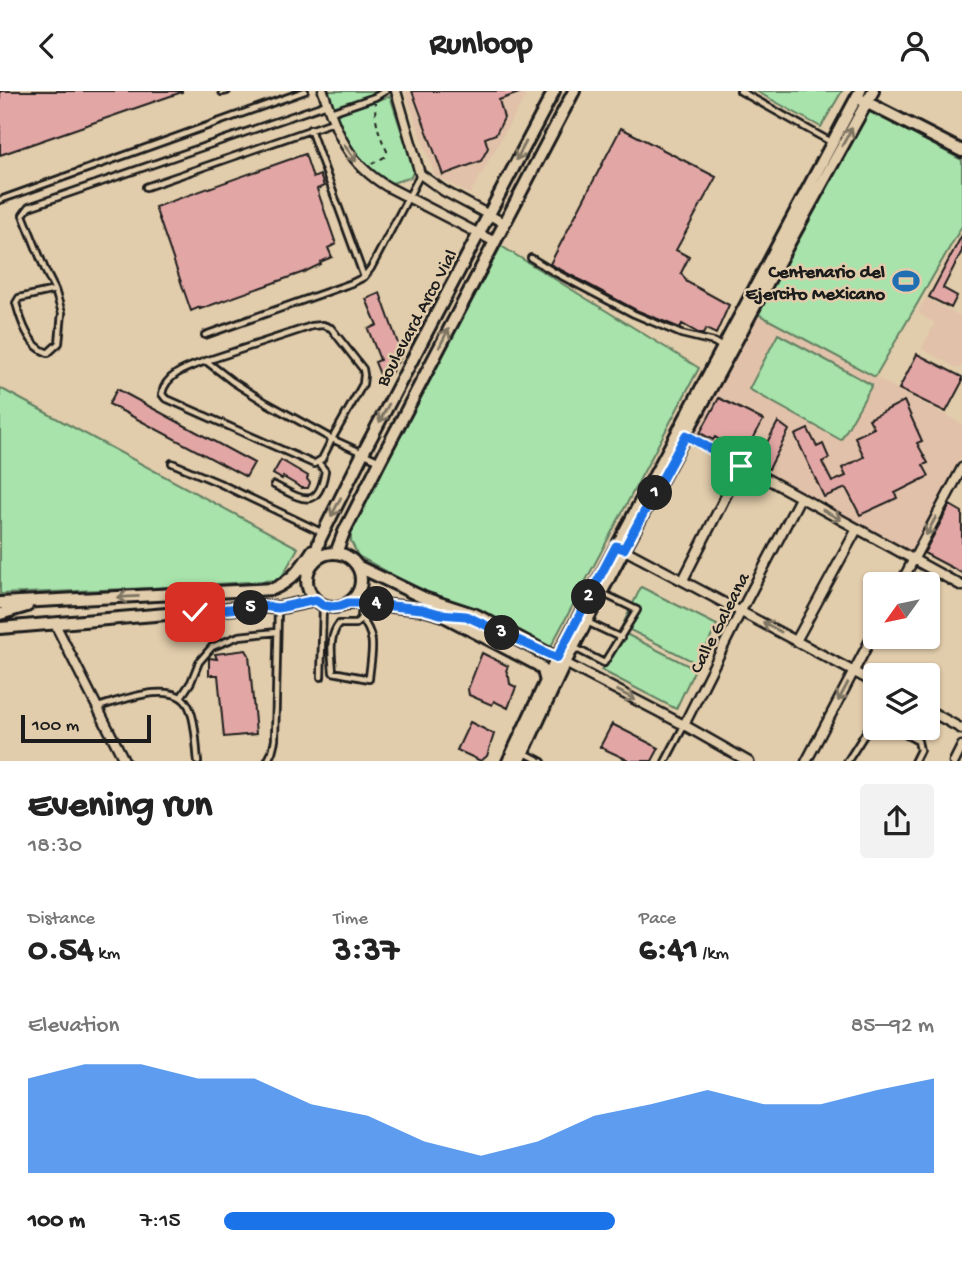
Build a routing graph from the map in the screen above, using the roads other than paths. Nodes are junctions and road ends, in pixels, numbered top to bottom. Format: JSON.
{"nodes":[{"id":1,"x":305,"y":91,"type":"edge"},
{"id":2,"x":323,"y":91,"type":"edge"},
{"id":3,"x":385,"y":91,"type":"edge"},
{"id":4,"x":396,"y":91,"type":"edge"},
{"id":5,"x":554,"y":91,"type":"edge"},
{"id":6,"x":574,"y":91,"type":"edge"},
{"id":7,"x":740,"y":91,"type":"edge"},
{"id":8,"x":873,"y":91,"type":"edge"},
{"id":9,"x":297,"y":92,"type":"edge"},
{"id":10,"x":861,"y":97,"type":"edge"},
{"id":11,"x":329,"y":109,"type":"junction"},
{"id":12,"x":333,"y":122,"type":"junction"},
{"id":13,"x":310,"y":129,"type":"junction"},
{"id":14,"x":832,"y":143,"type":"junction"},
{"id":15,"x":962,"y":152,"type":"edge"},
{"id":16,"x":824,"y":169,"type":"junction"},
{"id":17,"x":421,"y":174,"type":"junction"},
{"id":18,"x":146,"y":187,"type":"dead end"},
{"id":19,"x":407,"y":197,"type":"junction"},
{"id":20,"x":0,"y":200,"type":"edge"},
{"id":21,"x":488,"y":215,"type":"junction"},
{"id":22,"x":504,"y":223,"type":"junction"},
{"id":23,"x":478,"y":234,"type":"junction"},
{"id":24,"x":495,"y":242,"type":"junction"},
{"id":25,"x":531,"y":258,"type":"dead end"},
{"id":26,"x":364,"y":277,"type":"junction"},
{"id":27,"x":55,"y":290,"type":"junction"},
{"id":28,"x":205,"y":335,"type":"dead end"},
{"id":29,"x":722,"y":347,"type":"junction"},
{"id":30,"x":206,"y":361,"type":"junction"},
{"id":31,"x":682,"y":433,"type":"junction"},
{"id":32,"x":332,"y":439,"type":"junction"},
{"id":33,"x":363,"y":453,"type":"junction"},
{"id":34,"x":380,"y":461,"type":"junction"},
{"id":35,"x":318,"y":462,"type":"junction"},
{"id":36,"x":172,"y":463,"type":"dead end"},
{"id":37,"x":741,"y":466,"type":"junction"},
{"id":38,"x":962,"y":468,"type":"edge"},
{"id":39,"x":274,"y":485,"type":"dead end"},
{"id":40,"x":800,"y":498,"type":"junction"},
{"id":41,"x":857,"y":529,"type":"junction"},
{"id":42,"x":322,"y":536,"type":"junction"},
{"id":43,"x":620,"y":548,"type":"junction"},
{"id":44,"x":335,"y":553,"type":"junction"},
{"id":45,"x":913,"y":560,"type":"junction"},
{"id":46,"x":313,"y":562,"type":"junction"},
{"id":47,"x":357,"y":566,"type":"junction"},
{"id":48,"x":907,"y":572,"type":"edge"},
{"id":49,"x":683,"y":580,"type":"junction"},
{"id":50,"x":962,"y":586,"type":"edge"},
{"id":51,"x":602,"y":593,"type":"junction"},
{"id":52,"x":40,"y":602,"type":"junction"},
{"id":53,"x":0,"y":603,"type":"edge"},
{"id":54,"x":320,"y":603,"type":"junction"},
{"id":55,"x":348,"y":603,"type":"junction"},
{"id":56,"x":362,"y":603,"type":"junction"},
{"id":57,"x":278,"y":608,"type":"junction"},
{"id":58,"x":741,"y":611,"type":"junction"},
{"id":59,"x":0,"y":614,"type":"edge"},
{"id":60,"x":440,"y":614,"type":"junction"},
{"id":61,"x":361,"y":618,"type":"junction"},
{"id":62,"x":587,"y":622,"type":"junction"},
{"id":63,"x":55,"y":624,"type":"junction"},
{"id":64,"x":0,"y":628,"type":"edge"},
{"id":65,"x":277,"y":632,"type":"junction"},
{"id":66,"x":621,"y":638,"type":"junction"},
{"id":67,"x":796,"y":641,"type":"junction"},
{"id":68,"x":574,"y":648,"type":"junction"},
{"id":69,"x":866,"y":649,"type":"edge"},
{"id":70,"x":561,"y":661,"type":"junction"},
{"id":71,"x":854,"y":671,"type":"junction"},
{"id":72,"x":863,"y":676,"type":"edge"},
{"id":73,"x":321,"y":677,"type":"dead end"},
{"id":74,"x":546,"y":682,"type":"junction"},
{"id":75,"x":181,"y":697,"type":"junction"},
{"id":76,"x":98,"y":707,"type":"junction"},
{"id":77,"x":940,"y":717,"type":"edge"},
{"id":78,"x":684,"y":725,"type":"junction"},
{"id":79,"x":962,"y":729,"type":"edge"},
{"id":80,"x":863,"y":735,"type":"edge"},
{"id":81,"x":916,"y":740,"type":"edge"},
{"id":82,"x":962,"y":747,"type":"edge"},
{"id":83,"x":522,"y":757,"type":"edge"},
{"id":84,"x":125,"y":761,"type":"edge"},
{"id":85,"x":198,"y":761,"type":"edge"},
{"id":86,"x":267,"y":761,"type":"edge"},
{"id":87,"x":508,"y":761,"type":"edge"},
{"id":88,"x":541,"y":761,"type":"edge"},
{"id":89,"x":665,"y":761,"type":"edge"},
{"id":90,"x":749,"y":761,"type":"edge"},
{"id":91,"x":806,"y":761,"type":"edge"},
{"id":92,"x":847,"y":761,"type":"edge"},
{"id":93,"x":914,"y":761,"type":"edge"},
{"id":94,"x":954,"y":761,"type":"edge"}],
"edges":[{"from":1,"to":9,"type":"lane"},
{"from":2,"to":11,"type":"street"},
{"from":3,"to":11,"type":"lane"},
{"from":4,"to":17,"type":"street"},
{"from":5,"to":21,"type":"street","name":"Boulevard Arco Vial","one_way":true},
{"from":6,"to":22,"type":"street","name":"Boulevard Arco Vial"},
{"from":7,"to":14,"type":"lane"},
{"from":8,"to":10,"type":"street"},
{"from":9,"to":20,"type":"lane"},
{"from":10,"to":14,"type":"street"},
{"from":10,"to":15,"type":"street"},
{"from":16,"to":10,"type":"street","one_way":true},
{"from":11,"to":12,"type":"street"},
{"from":11,"to":27,"type":"lane"},
{"from":12,"to":13,"type":"lane"},
{"from":12,"to":19,"type":"street","one_way":true},
{"from":13,"to":18,"type":"lane"},
{"from":13,"to":26,"type":"lane"},
{"from":14,"to":16,"type":"street"},
{"from":16,"to":29,"type":"street"},
{"from":16,"to":31,"type":"street"},
{"from":17,"to":19,"type":"lane"},
{"from":17,"to":21,"type":"street"},
{"from":19,"to":23,"type":"street"},
{"from":19,"to":26,"type":"lane"},
{"from":21,"to":22,"type":"street"},
{"from":21,"to":23,"type":"street","name":"Boulevard Arco Vial"},
{"from":22,"to":24,"type":"street","name":"Boulevard Arco Vial"},
{"from":23,"to":24,"type":"street"},
{"from":23,"to":33,"type":"street","name":"Boulevard Arco Vial","one_way":true},
{"from":34,"to":24,"type":"street","name":"Boulevard Arco Vial","one_way":true},
{"from":25,"to":29,"type":"lane"},
{"from":26,"to":28,"type":"lane"},
{"from":27,"to":27,"type":"lane"},
{"from":29,"to":31,"type":"street"},
{"from":30,"to":32,"type":"lane"},
{"from":30,"to":32,"type":"lane"},
{"from":30,"to":35,"type":"lane"},
{"from":31,"to":37,"type":"street"},
{"from":31,"to":43,"type":"street"},
{"from":32,"to":33,"type":"lane"},
{"from":32,"to":35,"type":"lane"},
{"from":33,"to":34,"type":"lane"},
{"from":33,"to":42,"type":"street","name":"Boulevard Arco Vial","one_way":true},
{"from":34,"to":44,"type":"street","name":"Boulevard Arco Vial"},
{"from":35,"to":39,"type":"lane"},
{"from":36,"to":42,"type":"lane"},
{"from":37,"to":40,"type":"street"},
{"from":37,"to":49,"type":"street"},
{"from":38,"to":45,"type":"street","one_way":true},
{"from":40,"to":41,"type":"street","one_way":true},
{"from":40,"to":58,"type":"street","name":"Calle Galeana"},
{"from":41,"to":45,"type":"street"},
{"from":41,"to":67,"type":"street"},
{"from":42,"to":46,"type":"street","name":"Boulevard Arco Vial"},
{"from":42,"to":52,"type":"street","one_way":true},
{"from":43,"to":49,"type":"street"},
{"from":43,"to":51,"type":"street"},
{"from":43,"to":70,"type":"street"},
{"from":44,"to":46,"type":"street"},
{"from":44,"to":47,"type":"street"},
{"from":45,"to":48,"type":"street"},
{"from":45,"to":50,"type":"street"},
{"from":46,"to":54,"type":"street"},
{"from":47,"to":55,"type":"street"},
{"from":47,"to":70,"type":"street"},
{"from":49,"to":58,"type":"street"},
{"from":51,"to":62,"type":"street"},
{"from":51,"to":66,"type":"lane"},
{"from":52,"to":53,"type":"street"},
{"from":52,"to":59,"type":"street"},
{"from":54,"to":55,"type":"street"},
{"from":54,"to":57,"type":"street"},
{"from":54,"to":73,"type":"lane"},
{"from":55,"to":56,"type":"street"},
{"from":56,"to":60,"type":"street"},
{"from":56,"to":61,"type":"lane"},
{"from":57,"to":63,"type":"street"},
{"from":57,"to":65,"type":"lane"},
{"from":67,"to":58,"type":"street","one_way":true},
{"from":58,"to":78,"type":"street","name":"Calle Galeana"},
{"from":60,"to":70,"type":"street"},
{"from":60,"to":74,"type":"street"},
{"from":61,"to":61,"type":"lane"},
{"from":62,"to":66,"type":"lane"},
{"from":62,"to":68,"type":"street"},
{"from":63,"to":64,"type":"street"},
{"from":63,"to":76,"type":"street"},
{"from":65,"to":75,"type":"lane"},
{"from":65,"to":86,"type":"lane"},
{"from":66,"to":68,"type":"lane"},
{"from":67,"to":71,"type":"street"},
{"from":68,"to":70,"type":"street"},
{"from":69,"to":71,"type":"street"},
{"from":70,"to":74,"type":"street"},
{"from":70,"to":78,"type":"street","one_way":true},
{"from":70,"to":83,"type":"street"},
{"from":71,"to":72,"type":"street"},
{"from":71,"to":91,"type":"street","one_way":true},
{"from":74,"to":87,"type":"street"},
{"from":75,"to":76,"type":"lane"},
{"from":75,"to":85,"type":"lane"},
{"from":76,"to":84,"type":"street"},
{"from":77,"to":79,"type":"street"},
{"from":78,"to":89,"type":"lane","name":"Calle Galeana"},
{"from":78,"to":90,"type":"street"},
{"from":80,"to":92,"type":"lane"},
{"from":81,"to":93,"type":"lane"},
{"from":82,"to":94,"type":"street"},
{"from":83,"to":88,"type":"lane"}]}
